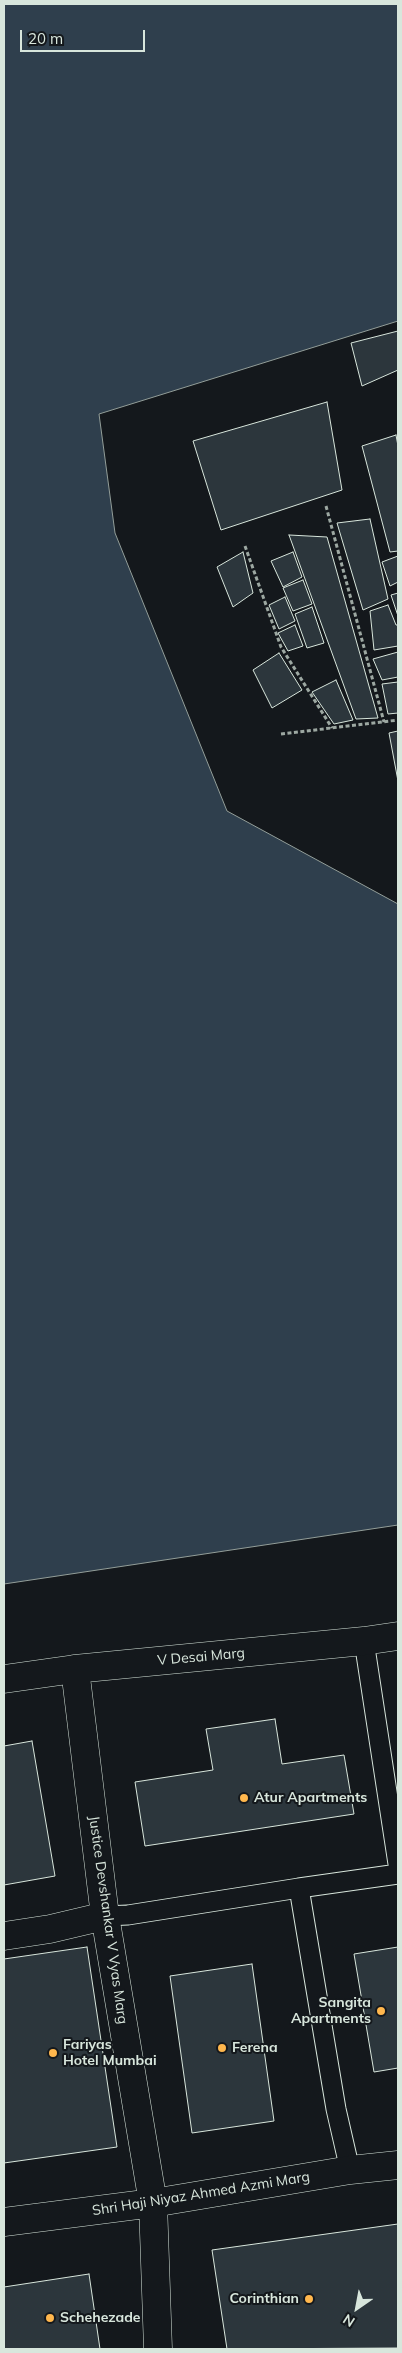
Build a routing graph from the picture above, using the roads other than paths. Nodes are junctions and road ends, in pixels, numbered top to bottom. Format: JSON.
{"nodes":[{"id":1,"x":398,"y":1636,"type":"edge"},
{"id":2,"x":364,"y":1641,"type":"junction"},
{"id":3,"x":75,"y":1669,"type":"junction"},
{"id":4,"x":4,"y":1679,"type":"edge"},
{"id":5,"x":398,"y":1864,"type":"edge"},
{"id":6,"x":398,"y":1874,"type":"edge"},
{"id":7,"x":299,"y":1888,"type":"junction"},
{"id":8,"x":105,"y":1916,"type":"junction"},
{"id":9,"x":4,"y":1936,"type":"edge"},
{"id":10,"x":398,"y":2165,"type":"edge"},
{"id":11,"x":350,"y":2170,"type":"junction"},
{"id":12,"x":153,"y":2203,"type":"junction"},
{"id":13,"x":4,"y":2222,"type":"edge"},
{"id":14,"x":158,"y":2349,"type":"edge"}],
"edges":[{"from":1,"to":2,"type":"street","name":"V Desai Marg"},
{"from":2,"to":3,"type":"street","name":"V Desai Marg"},
{"from":2,"to":5,"type":"lane"},
{"from":3,"to":4,"type":"street","name":"V Desai Marg"},
{"from":3,"to":8,"type":"street","name":"Justice Devshankar V Vyas Marg"},
{"from":6,"to":7,"type":"lane"},
{"from":7,"to":8,"type":"lane"},
{"from":7,"to":11,"type":"lane"},
{"from":8,"to":9,"type":"street"},
{"from":8,"to":12,"type":"street","name":"Justice Devshankar V Vyas Marg"},
{"from":10,"to":11,"type":"street","name":"Shri Haji Niyaz Ahmed Azmi Marg"},
{"from":11,"to":12,"type":"street","name":"Shri Haji Niyaz Ahmed Azmi Marg"},
{"from":12,"to":13,"type":"street","name":"Shri Haji Niyaz Ahmed Azmi Marg"},
{"from":12,"to":14,"type":"street","name":"Justice Devshankar V Vyas Marg"}]}
